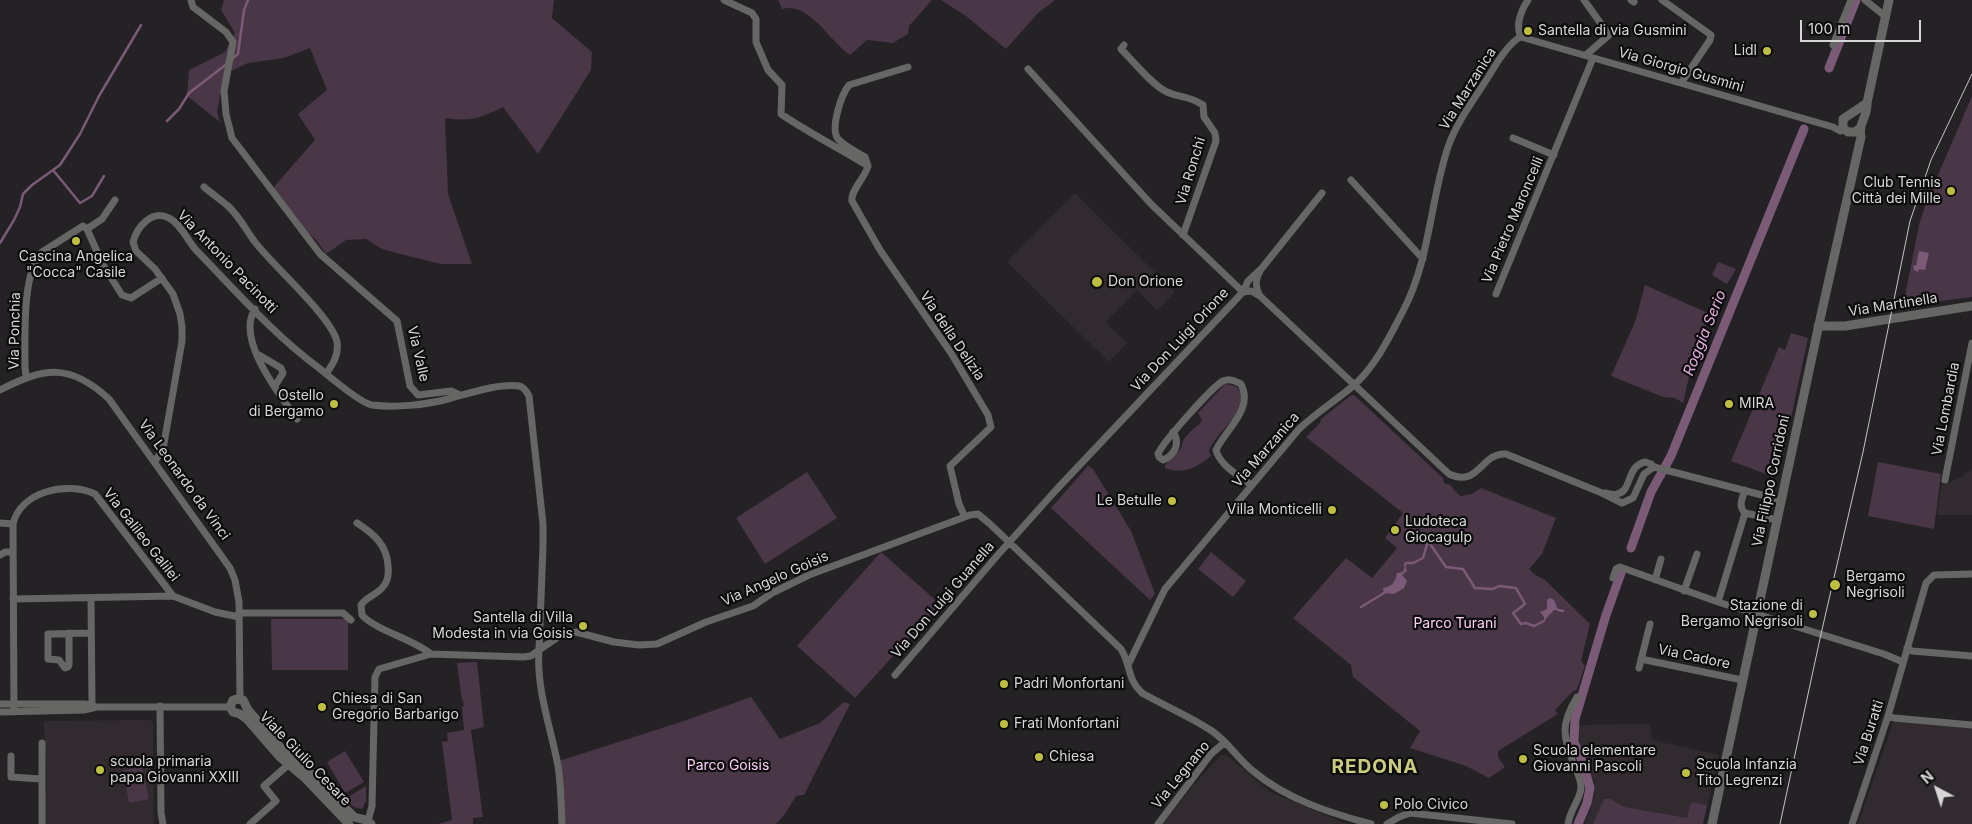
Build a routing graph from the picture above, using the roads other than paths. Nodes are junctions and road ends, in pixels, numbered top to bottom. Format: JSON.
{"nodes":[{"id":1,"x":191,"y":0,"type":"edge"},
{"id":2,"x":724,"y":0,"type":"edge"},
{"id":3,"x":1528,"y":0,"type":"edge"},
{"id":4,"x":1584,"y":0,"type":"edge"},
{"id":5,"x":1662,"y":0,"type":"edge"},
{"id":6,"x":1851,"y":0,"type":"edge"},
{"id":7,"x":1865,"y":0,"type":"edge"},
{"id":8,"x":1889,"y":0,"type":"edge"},
{"id":9,"x":1885,"y":16,"type":"junction"},
{"id":10,"x":1521,"y":37,"type":"junction"},
{"id":11,"x":1124,"y":45,"type":"dead end"},
{"id":12,"x":1833,"y":45,"type":"dead end"},
{"id":13,"x":1590,"y":56,"type":"junction"},
{"id":14,"x":908,"y":67,"type":"dead end"},
{"id":15,"x":1028,"y":69,"type":"dead end"},
{"id":16,"x":1681,"y":83,"type":"junction"},
{"id":17,"x":1867,"y":103,"type":"junction"},
{"id":18,"x":1853,"y":114,"type":"junction"},
{"id":19,"x":1843,"y":119,"type":"junction"},
{"id":20,"x":1833,"y":127,"type":"junction"},
{"id":21,"x":1854,"y":128,"type":"junction"},
{"id":22,"x":1513,"y":138,"type":"dead end"},
{"id":23,"x":1554,"y":155,"type":"junction"},
{"id":24,"x":868,"y":166,"type":"junction"},
{"id":25,"x":1351,"y":180,"type":"dead end"},
{"id":26,"x":204,"y":187,"type":"dead end"},
{"id":27,"x":1322,"y":193,"type":"dead end"},
{"id":28,"x":115,"y":200,"type":"dead end"},
{"id":29,"x":87,"y":229,"type":"junction"},
{"id":30,"x":1183,"y":235,"type":"junction"},
{"id":31,"x":1423,"y":259,"type":"junction"},
{"id":32,"x":1262,"y":268,"type":"junction"},
{"id":33,"x":162,"y":278,"type":"junction"},
{"id":34,"x":1243,"y":292,"type":"junction"},
{"id":35,"x":1496,"y":294,"type":"dead end"},
{"id":36,"x":1260,"y":296,"type":"junction"},
{"id":37,"x":1972,"y":306,"type":"edge"},
{"id":38,"x":255,"y":309,"type":"junction"},
{"id":39,"x":1818,"y":326,"type":"junction"},
{"id":40,"x":1972,"y":343,"type":"edge"},
{"id":41,"x":257,"y":353,"type":"junction"},
{"id":42,"x":326,"y":374,"type":"junction"},
{"id":43,"x":26,"y":377,"type":"junction"},
{"id":44,"x":1354,"y":385,"type":"junction"},
{"id":45,"x":274,"y":386,"type":"junction"},
{"id":46,"x":0,"y":390,"type":"edge"},
{"id":47,"x":460,"y":395,"type":"junction"},
{"id":48,"x":298,"y":419,"type":"dead end"},
{"id":49,"x":1173,"y":432,"type":"dead end"},
{"id":50,"x":155,"y":460,"type":"junction"},
{"id":51,"x":1658,"y":468,"type":"junction"},
{"id":52,"x":1944,"y":480,"type":"dead end"},
{"id":53,"x":1251,"y":485,"type":"junction"},
{"id":54,"x":1745,"y":490,"type":"junction"},
{"id":55,"x":1602,"y":493,"type":"junction"},
{"id":56,"x":1781,"y":500,"type":"junction"},
{"id":57,"x":1745,"y":513,"type":"junction"},
{"id":58,"x":965,"y":517,"type":"junction"},
{"id":59,"x":1777,"y":520,"type":"junction"},
{"id":60,"x":0,"y":523,"type":"edge"},
{"id":61,"x":358,"y":523,"type":"dead end"},
{"id":62,"x":13,"y":524,"type":"junction"},
{"id":63,"x":1010,"y":542,"type":"junction"},
{"id":64,"x":12,"y":552,"type":"junction"},
{"id":65,"x":1697,"y":554,"type":"dead end"},
{"id":66,"x":0,"y":555,"type":"edge"},
{"id":67,"x":1661,"y":559,"type":"dead end"},
{"id":68,"x":1972,"y":574,"type":"edge"},
{"id":69,"x":1613,"y":578,"type":"dead end"},
{"id":70,"x":1654,"y":580,"type":"junction"},
{"id":71,"x":1684,"y":591,"type":"junction"},
{"id":72,"x":173,"y":596,"type":"junction"},
{"id":73,"x":91,"y":598,"type":"junction"},
{"id":74,"x":13,"y":599,"type":"junction"},
{"id":75,"x":1718,"y":602,"type":"junction"},
{"id":76,"x":1757,"y":613,"type":"junction"},
{"id":77,"x":239,"y":615,"type":"junction"},
{"id":78,"x":351,"y":620,"type":"dead end"},
{"id":79,"x":1650,"y":624,"type":"dead end"},
{"id":80,"x":69,"y":633,"type":"junction"},
{"id":81,"x":91,"y":633,"type":"junction"},
{"id":82,"x":1907,"y":648,"type":"junction"},
{"id":83,"x":539,"y":650,"type":"junction"},
{"id":84,"x":431,"y":654,"type":"junction"},
{"id":85,"x":1972,"y":656,"type":"edge"},
{"id":86,"x":1641,"y":659,"type":"junction"},
{"id":87,"x":1903,"y":662,"type":"junction"},
{"id":88,"x":1129,"y":663,"type":"junction"},
{"id":89,"x":1638,"y":668,"type":"dead end"},
{"id":90,"x":894,"y":675,"type":"dead end"},
{"id":91,"x":1742,"y":680,"type":"junction"},
{"id":92,"x":1577,"y":697,"type":"dead end"},
{"id":93,"x":240,"y":699,"type":"junction"},
{"id":94,"x":0,"y":704,"type":"edge"},
{"id":95,"x":94,"y":706,"type":"junction"},
{"id":96,"x":160,"y":706,"type":"junction"},
{"id":97,"x":230,"y":706,"type":"junction"},
{"id":98,"x":14,"y":708,"type":"junction"},
{"id":99,"x":243,"y":711,"type":"junction"},
{"id":100,"x":0,"y":712,"type":"edge"},
{"id":101,"x":1888,"y":716,"type":"junction"},
{"id":102,"x":1972,"y":724,"type":"edge"},
{"id":103,"x":1225,"y":742,"type":"junction"},
{"id":104,"x":42,"y":743,"type":"dead end"},
{"id":105,"x":11,"y":756,"type":"dead end"},
{"id":106,"x":288,"y":765,"type":"junction"},
{"id":107,"x":41,"y":779,"type":"junction"},
{"id":108,"x":365,"y":822,"type":"edge"},
{"id":109,"x":42,"y":824,"type":"edge"},
{"id":110,"x":162,"y":824,"type":"edge"},
{"id":111,"x":250,"y":824,"type":"edge"},
{"id":112,"x":350,"y":824,"type":"edge"},
{"id":113,"x":562,"y":824,"type":"edge"},
{"id":114,"x":1158,"y":824,"type":"edge"},
{"id":115,"x":1371,"y":824,"type":"edge"},
{"id":116,"x":1387,"y":824,"type":"edge"},
{"id":117,"x":1512,"y":824,"type":"edge"},
{"id":118,"x":1568,"y":824,"type":"edge"},
{"id":119,"x":1712,"y":824,"type":"edge"},
{"id":120,"x":1852,"y":824,"type":"edge"}],
"edges":[{"from":1,"to":47,"type":"street","name":"Via Valle"},
{"from":2,"to":24,"type":"street"},
{"from":3,"to":10,"type":"street"},
{"from":4,"to":13,"type":"street"},
{"from":5,"to":16,"type":"street"},
{"from":6,"to":12,"type":"street"},
{"from":7,"to":9,"type":"street"},
{"from":8,"to":9,"type":"street"},
{"from":9,"to":17,"type":"street"},
{"from":10,"to":13,"type":"street","name":"Via Giorgio Gusmini"},
{"from":10,"to":31,"type":"street","name":"Via Marzanica"},
{"from":11,"to":30,"type":"street","name":"Via Ronchi"},
{"from":13,"to":16,"type":"street","name":"Via Giorgio Gusmini"},
{"from":13,"to":23,"type":"street","name":"Via Pietro Maroncelli"},
{"from":14,"to":24,"type":"street"},
{"from":15,"to":30,"type":"street","name":"Via Ronchi"},
{"from":16,"to":20,"type":"street","name":"Via Giorgio Gusmini"},
{"from":17,"to":18,"type":"street"},
{"from":17,"to":21,"type":"street"},
{"from":18,"to":19,"type":"street"},
{"from":18,"to":21,"type":"street","name":"Via Filippo Corridoni"},
{"from":19,"to":20,"type":"street"},
{"from":19,"to":21,"type":"street","name":"Via Filippo Corridoni"},
{"from":20,"to":21,"type":"street","name":"Via Giorgio Gusmini"},
{"from":21,"to":39,"type":"street","name":"Via Filippo Corridoni"},
{"from":22,"to":23,"type":"street","name":"Via Pietro Maroncelli"},
{"from":23,"to":35,"type":"street","name":"Via Pietro Maroncelli"},
{"from":24,"to":58,"type":"street","name":"Via della Delizia"},
{"from":25,"to":31,"type":"street"},
{"from":26,"to":42,"type":"street"},
{"from":27,"to":32,"type":"street","name":"Via Don Luigi Orione"},
{"from":28,"to":29,"type":"street","name":"Via Ponchia"},
{"from":29,"to":33,"type":"street"},
{"from":29,"to":43,"type":"street","name":"Via Ponchia"},
{"from":30,"to":34,"type":"street","name":"Via Ronchi"},
{"from":31,"to":44,"type":"street","name":"Via Marzanica"},
{"from":32,"to":34,"type":"street","name":"Via Don Luigi Orione"},
{"from":32,"to":36,"type":"street"},
{"from":33,"to":38,"type":"street","name":"Via Antonio Pacinotti"},
{"from":33,"to":50,"type":"street","name":"Via Antonio Pacinotti"},
{"from":34,"to":36,"type":"street"},
{"from":34,"to":63,"type":"street","name":"Via Don Luigi Orione"},
{"from":36,"to":44,"type":"street"},
{"from":37,"to":39,"type":"street","name":"Via Martinella"},
{"from":38,"to":41,"type":"street"},
{"from":38,"to":42,"type":"street","name":"Via Antonio Pacinotti"},
{"from":39,"to":56,"type":"street","name":"Via Filippo Corridoni"},
{"from":40,"to":52,"type":"street","name":"Via Lombardia"},
{"from":41,"to":45,"type":"street"},
{"from":41,"to":45,"type":"street"},
{"from":42,"to":47,"type":"street","name":"Via Antonio Pacinotti"},
{"from":43,"to":46,"type":"street","name":"Via Leonardo da Vinci"},
{"from":43,"to":50,"type":"street","name":"Via Leonardo da Vinci"},
{"from":44,"to":53,"type":"street","name":"Via Marzanica"},
{"from":44,"to":55,"type":"street"},
{"from":45,"to":48,"type":"street"},
{"from":47,"to":83,"type":"street","name":"Via Valle"},
{"from":49,"to":53,"type":"street"},
{"from":50,"to":77,"type":"street","name":"Via Leonardo da Vinci"},
{"from":51,"to":54,"type":"street"},
{"from":51,"to":55,"type":"street"},
{"from":51,"to":55,"type":"street"},
{"from":53,"to":88,"type":"street","name":"Via Marzanica"},
{"from":54,"to":56,"type":"street"},
{"from":54,"to":57,"type":"street"},
{"from":56,"to":59,"type":"street","name":"Via Filippo Corridoni"},
{"from":57,"to":59,"type":"street"},
{"from":57,"to":75,"type":"street"},
{"from":58,"to":63,"type":"street","name":"Via Angelo Goisis"},
{"from":58,"to":83,"type":"street","name":"Via Angelo Goisis"},
{"from":59,"to":76,"type":"street","name":"Via Filippo Corridoni"},
{"from":60,"to":62,"type":"street"},
{"from":61,"to":84,"type":"street"},
{"from":62,"to":64,"type":"street","name":"Via Galileo Galilei"},
{"from":62,"to":72,"type":"street","name":"Via Galileo Galilei"},
{"from":63,"to":88,"type":"street","name":"Via Angelo Goisis"},
{"from":63,"to":90,"type":"street","name":"Via Don Luigi Guanella"},
{"from":64,"to":66,"type":"street"},
{"from":64,"to":74,"type":"street","name":"Via Galileo Galilei"},
{"from":65,"to":71,"type":"street"},
{"from":67,"to":70,"type":"street"},
{"from":68,"to":82,"type":"street","name":"Via Buratti"},
{"from":69,"to":70,"type":"street"},
{"from":70,"to":71,"type":"street"},
{"from":71,"to":75,"type":"street"},
{"from":72,"to":73,"type":"street"},
{"from":72,"to":77,"type":"street","name":"Via Galileo Galilei"},
{"from":73,"to":74,"type":"street"},
{"from":73,"to":81,"type":"street"},
{"from":74,"to":98,"type":"street","name":"Via Galileo Galilei"},
{"from":75,"to":76,"type":"street"},
{"from":76,"to":87,"type":"street"},
{"from":76,"to":91,"type":"street","name":"Via Filippo Corridoni"},
{"from":77,"to":78,"type":"street","name":"Via Galileo Galilei"},
{"from":77,"to":93,"type":"street","name":"Via Leonardo da Vinci"},
{"from":79,"to":86,"type":"street","name":"Via Cadore"},
{"from":80,"to":80,"type":"street"},
{"from":80,"to":81,"type":"street"},
{"from":81,"to":95,"type":"street"},
{"from":82,"to":85,"type":"street"},
{"from":82,"to":87,"type":"street","name":"Via Buratti"},
{"from":83,"to":84,"type":"street","name":"Via Angelo Goisis"},
{"from":83,"to":113,"type":"street"},
{"from":84,"to":108,"type":"street"},
{"from":86,"to":89,"type":"street","name":"Via Cadore"},
{"from":86,"to":91,"type":"street","name":"Via Cadore"},
{"from":87,"to":101,"type":"street","name":"Via Buratti"},
{"from":88,"to":103,"type":"street","name":"Via Angelo Goisis"},
{"from":91,"to":119,"type":"street","name":"Via Filippo Corridoni"},
{"from":92,"to":118,"type":"street"},
{"from":93,"to":97,"type":"street"},
{"from":93,"to":99,"type":"street","name":"Viale Giulio Cesare"},
{"from":94,"to":98,"type":"street"},
{"from":95,"to":96,"type":"street"},
{"from":95,"to":98,"type":"street"},
{"from":96,"to":97,"type":"street"},
{"from":96,"to":110,"type":"street"},
{"from":97,"to":99,"type":"street","name":"Viale Giulio Cesare"},
{"from":98,"to":100,"type":"street"},
{"from":99,"to":106,"type":"street","name":"Viale Giulio Cesare"},
{"from":99,"to":108,"type":"street","name":"Viale Giulio Cesare"},
{"from":101,"to":102,"type":"street"},
{"from":101,"to":120,"type":"street","name":"Via Buratti"},
{"from":103,"to":114,"type":"street","name":"Via Legnano"},
{"from":103,"to":115,"type":"street","name":"Via Angelo Goisis"},
{"from":104,"to":107,"type":"street"},
{"from":105,"to":107,"type":"street"},
{"from":106,"to":111,"type":"street"},
{"from":106,"to":112,"type":"street","name":"Viale Giulio Cesare"},
{"from":107,"to":109,"type":"street"},
{"from":116,"to":117,"type":"street"}]}
